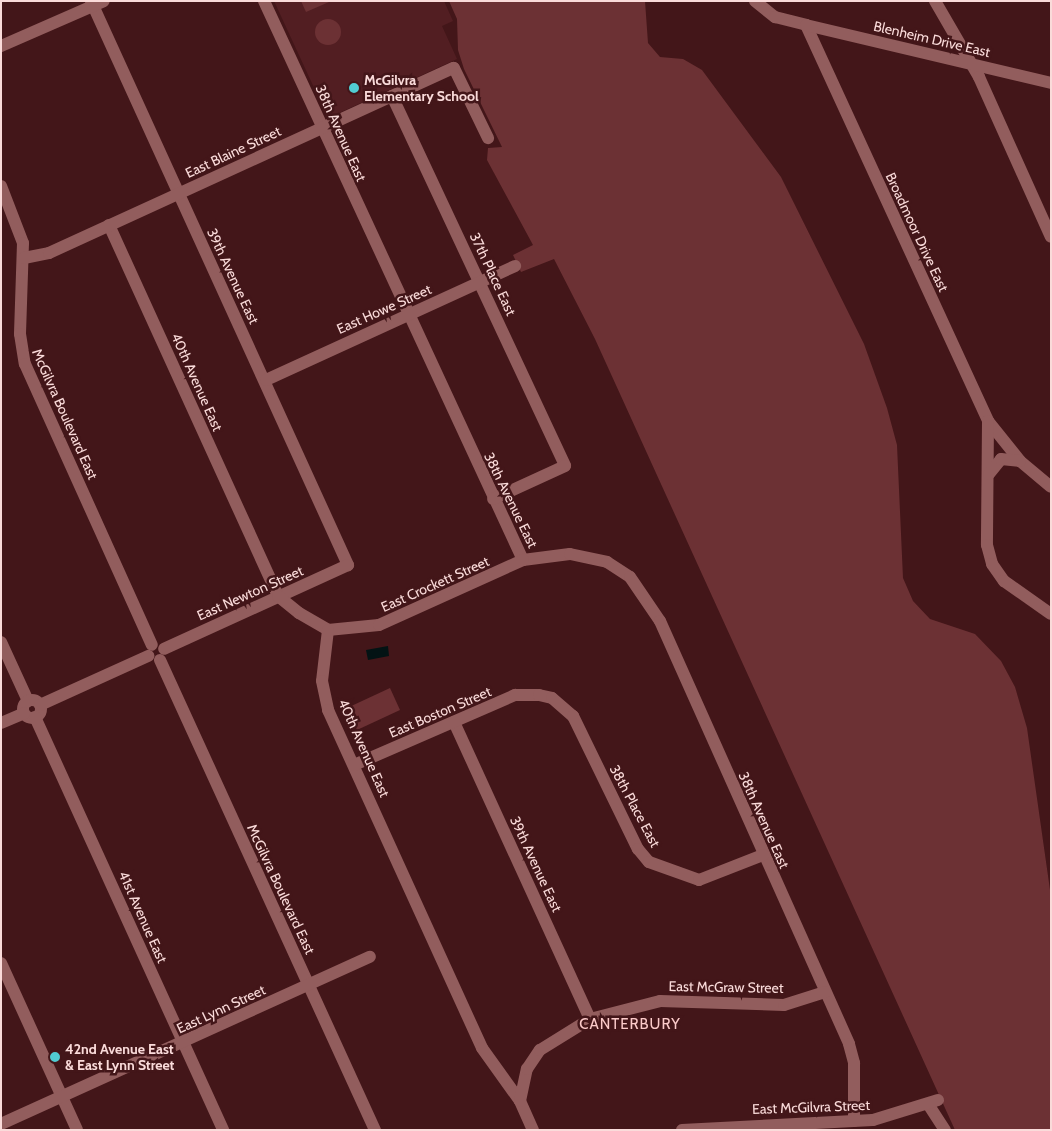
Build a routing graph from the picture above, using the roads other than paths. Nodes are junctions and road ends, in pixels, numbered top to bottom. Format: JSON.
{"nodes":[{"id":1,"x":264,"y":1,"type":"edge"},
{"id":2,"x":755,"y":1,"type":"edge"},
{"id":3,"x":935,"y":1,"type":"edge"},
{"id":4,"x":96,"y":3,"type":"edge"},
{"id":5,"x":806,"y":25,"type":"junction"},
{"id":6,"x":1,"y":46,"type":"edge"},
{"id":7,"x":970,"y":63,"type":"junction"},
{"id":8,"x":1051,"y":83,"type":"edge"},
{"id":9,"x":392,"y":96,"type":"junction"},
{"id":10,"x":322,"y":128,"type":"junction"},
{"id":11,"x":488,"y":138,"type":"dead end"},
{"id":12,"x":1,"y":186,"type":"edge"},
{"id":13,"x":177,"y":194,"type":"junction"},
{"id":14,"x":110,"y":225,"type":"junction"},
{"id":15,"x":1051,"y":237,"type":"edge"},
{"id":16,"x":24,"y":258,"type":"junction"},
{"id":17,"x":515,"y":266,"type":"dead end"},
{"id":18,"x":480,"y":282,"type":"junction"},
{"id":19,"x":406,"y":316,"type":"junction"},
{"id":20,"x":266,"y":380,"type":"junction"},
{"id":21,"x":988,"y":421,"type":"junction"},
{"id":22,"x":1020,"y":461,"type":"junction"},
{"id":23,"x":988,"y":477,"type":"junction"},
{"id":24,"x":1051,"y":487,"type":"edge"},
{"id":25,"x":493,"y":500,"type":"junction"},
{"id":26,"x":523,"y":560,"type":"junction"},
{"id":27,"x":348,"y":565,"type":"joint"},
{"id":28,"x":278,"y":596,"type":"junction"},
{"id":29,"x":1051,"y":614,"type":"edge"},
{"id":30,"x":328,"y":630,"type":"junction"},
{"id":31,"x":1,"y":642,"type":"edge"},
{"id":32,"x":156,"y":652,"type":"junction"},
{"id":33,"x":539,"y":695,"type":"joint"},
{"id":34,"x":32,"y":709,"type":"junction"},
{"id":35,"x":454,"y":722,"type":"junction"},
{"id":36,"x":1,"y":724,"type":"edge"},
{"id":37,"x":354,"y":765,"type":"junction"},
{"id":38,"x":763,"y":855,"type":"junction"},
{"id":39,"x":370,"y":957,"type":"dead end"},
{"id":40,"x":1,"y":963,"type":"edge"},
{"id":41,"x":309,"y":985,"type":"junction"},
{"id":42,"x":825,"y":992,"type":"junction"},
{"id":43,"x":590,"y":1019,"type":"junction"},
{"id":44,"x":184,"y":1043,"type":"junction"},
{"id":45,"x":62,"y":1097,"type":"junction"},
{"id":46,"x":520,"y":1101,"type":"junction"},
{"id":47,"x":854,"y":1122,"type":"junction"},
{"id":48,"x":1,"y":1124,"type":"edge"},
{"id":49,"x":77,"y":1130,"type":"edge"},
{"id":50,"x":223,"y":1130,"type":"edge"},
{"id":51,"x":374,"y":1130,"type":"edge"},
{"id":52,"x":533,"y":1130,"type":"edge"},
{"id":53,"x":682,"y":1130,"type":"edge"},
{"id":54,"x":945,"y":1130,"type":"edge"}],
"edges":[{"from":1,"to":10,"type":"street","name":"38th Avenue East"},
{"from":2,"to":5,"type":"street"},
{"from":3,"to":7,"type":"street"},
{"from":4,"to":6,"type":"street"},
{"from":4,"to":13,"type":"street","name":"39th Avenue East"},
{"from":5,"to":7,"type":"street","name":"Blenheim Drive East"},
{"from":5,"to":21,"type":"street","name":"Broadmoor Drive East"},
{"from":7,"to":8,"type":"street","name":"Blenheim Drive East"},
{"from":7,"to":15,"type":"street"},
{"from":9,"to":10,"type":"street","name":"East Blaine Street"},
{"from":9,"to":11,"type":"street","name":"East Blaine Street"},
{"from":9,"to":18,"type":"street","name":"37th Place East"},
{"from":10,"to":13,"type":"street","name":"East Blaine Street"},
{"from":10,"to":19,"type":"street","name":"38th Avenue East"},
{"from":12,"to":16,"type":"street","name":"McGilvra Boulevard East"},
{"from":13,"to":14,"type":"street","name":"East Blaine Street"},
{"from":13,"to":20,"type":"street","name":"39th Avenue East"},
{"from":14,"to":16,"type":"street","name":"East Blaine Street"},
{"from":14,"to":28,"type":"street","name":"40th Avenue East"},
{"from":16,"to":32,"type":"street","name":"McGilvra Boulevard East"},
{"from":17,"to":18,"type":"street","name":"East Howe Street"},
{"from":18,"to":19,"type":"street","name":"East Howe Street"},
{"from":18,"to":25,"type":"street","name":"37th Place East"},
{"from":19,"to":20,"type":"street","name":"East Howe Street"},
{"from":19,"to":25,"type":"street","name":"38th Avenue East"},
{"from":20,"to":27,"type":"street","name":"39th Avenue East"},
{"from":21,"to":22,"type":"street","name":"Broadmoor Drive East"},
{"from":21,"to":23,"type":"street"},
{"from":22,"to":23,"type":"street"},
{"from":22,"to":24,"type":"street","name":"Broadmoor Drive East"},
{"from":23,"to":29,"type":"street"},
{"from":25,"to":26,"type":"street","name":"38th Avenue East"},
{"from":26,"to":30,"type":"street","name":"East Crockett Street"},
{"from":26,"to":38,"type":"street","name":"38th Avenue East"},
{"from":27,"to":28,"type":"street","name":"East Newton Street"},
{"from":28,"to":30,"type":"street"},
{"from":28,"to":32,"type":"street","name":"East Newton Street"},
{"from":30,"to":37,"type":"street","name":"40th Avenue East"},
{"from":31,"to":34,"type":"street","name":"41st Avenue East"},
{"from":32,"to":34,"type":"street","name":"East Newton Street"},
{"from":32,"to":41,"type":"street","name":"McGilvra Boulevard East"},
{"from":33,"to":35,"type":"street","name":"East Boston Street"},
{"from":33,"to":38,"type":"street","name":"38th Place East"},
{"from":34,"to":36,"type":"street","name":"East Newton Street"},
{"from":34,"to":44,"type":"street","name":"41st Avenue East"},
{"from":35,"to":37,"type":"street","name":"East Boston Street"},
{"from":35,"to":43,"type":"street","name":"39th Avenue East"},
{"from":37,"to":46,"type":"street","name":"40th Avenue East"},
{"from":38,"to":42,"type":"street","name":"38th Avenue East"},
{"from":39,"to":41,"type":"street","name":"East Lynn Street"},
{"from":40,"to":45,"type":"street"},
{"from":41,"to":44,"type":"street","name":"East Lynn Street"},
{"from":41,"to":51,"type":"street","name":"McGilvra Boulevard East"},
{"from":42,"to":43,"type":"street","name":"East McGraw Street"},
{"from":42,"to":47,"type":"street","name":"38th Avenue East"},
{"from":43,"to":46,"type":"street","name":"East McGraw Street"},
{"from":44,"to":45,"type":"street","name":"East Lynn Street"},
{"from":44,"to":50,"type":"street","name":"41st Avenue East"},
{"from":45,"to":48,"type":"street","name":"East Lynn Street"},
{"from":45,"to":49,"type":"street"},
{"from":46,"to":52,"type":"street","name":"40th Avenue East"},
{"from":47,"to":53,"type":"street","name":"East McGilvra Street"},
{"from":47,"to":54,"type":"street","name":"East McGilvra Street"}]}
